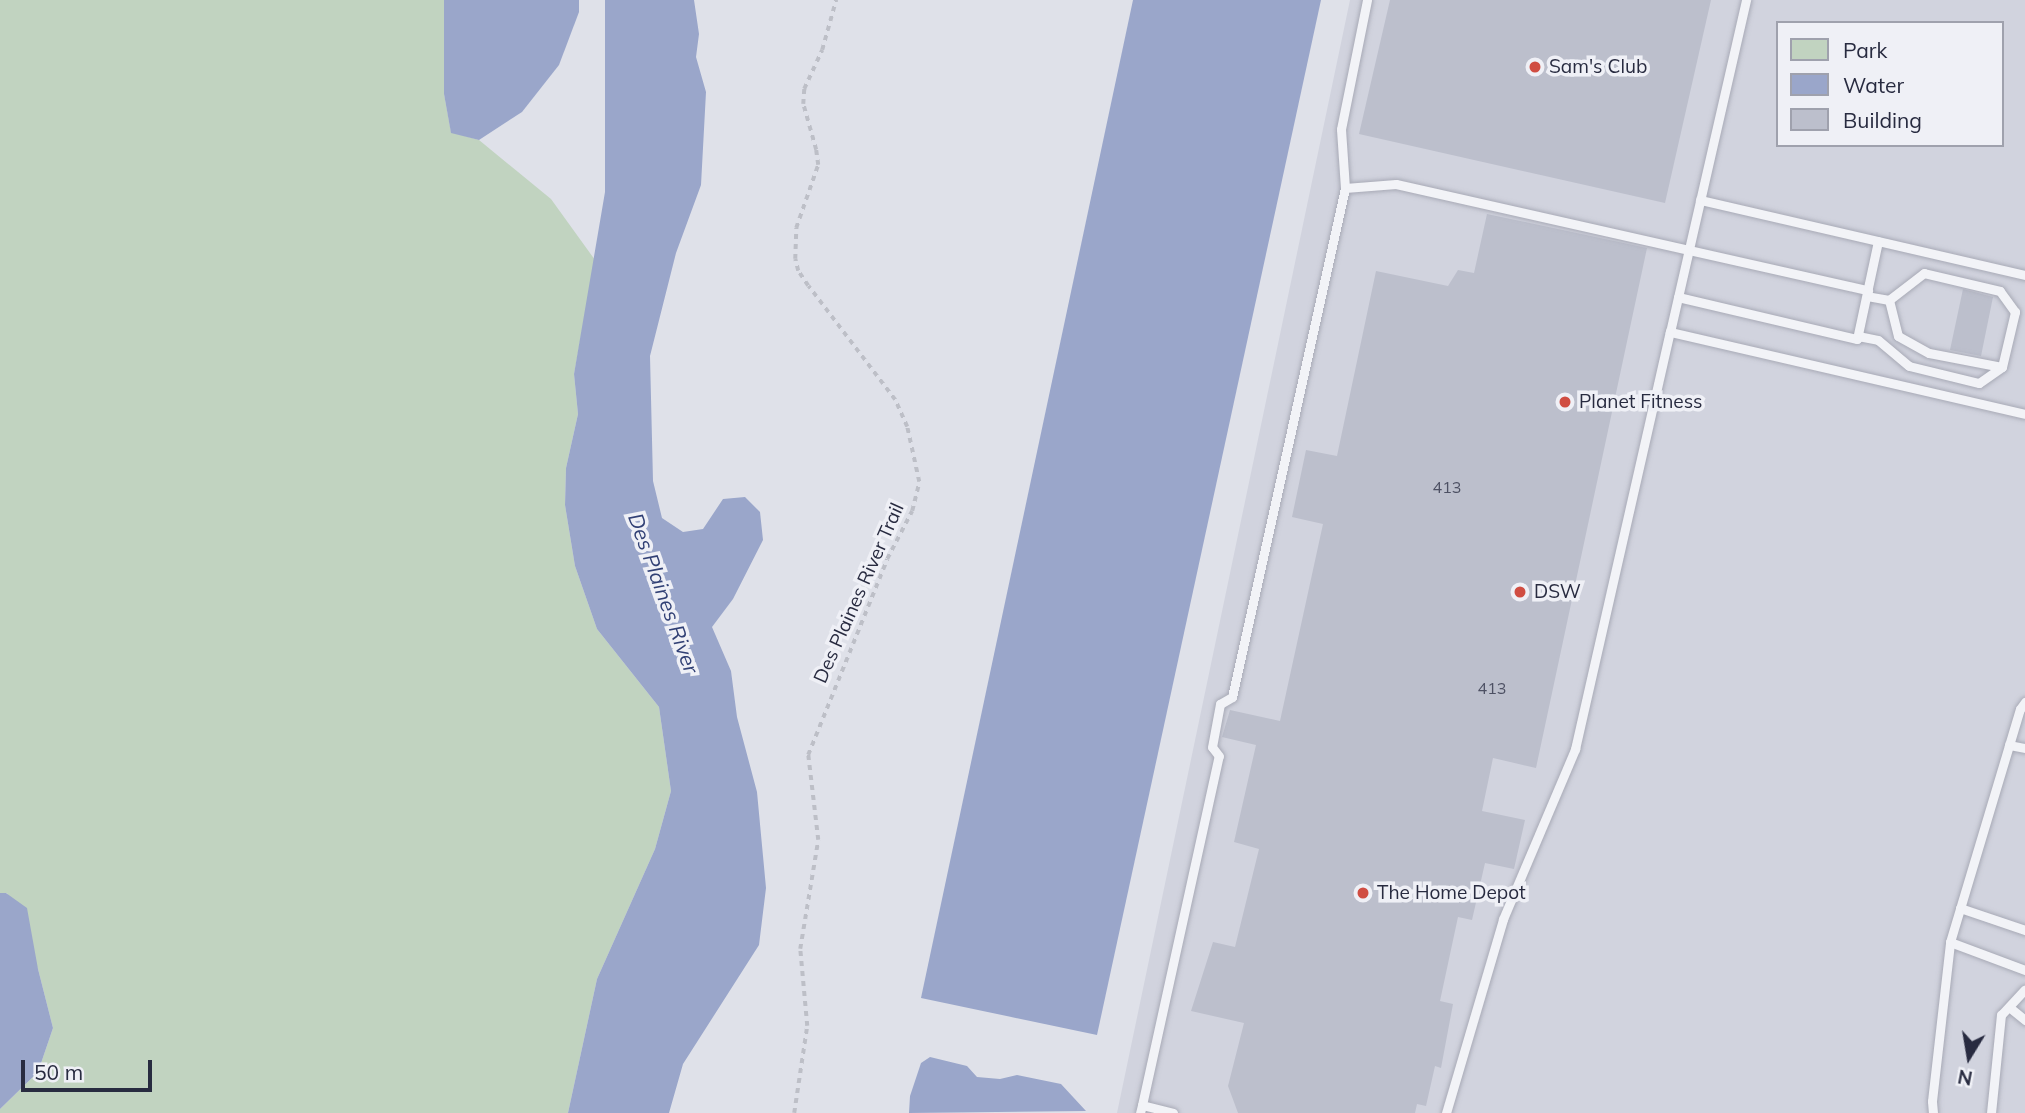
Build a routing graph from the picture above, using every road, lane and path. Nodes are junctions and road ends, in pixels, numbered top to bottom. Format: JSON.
{"nodes":[{"id":1,"x":836,"y":0,"type":"edge"},
{"id":2,"x":1367,"y":0,"type":"edge"},
{"id":3,"x":1746,"y":0,"type":"edge"},
{"id":4,"x":1345,"y":188,"type":"junction"},
{"id":5,"x":1700,"y":200,"type":"junction"},
{"id":6,"x":1878,"y":241,"type":"junction"},
{"id":7,"x":1689,"y":248,"type":"junction"},
{"id":8,"x":2025,"y":275,"type":"edge"},
{"id":9,"x":1867,"y":293,"type":"junction"},
{"id":10,"x":1678,"y":298,"type":"junction"},
{"id":11,"x":1889,"y":300,"type":"junction"},
{"id":12,"x":1670,"y":332,"type":"junction"},
{"id":13,"x":1858,"y":336,"type":"junction"},
{"id":14,"x":2003,"y":367,"type":"junction"},
{"id":15,"x":2025,"y":414,"type":"edge"},
{"id":16,"x":2025,"y":702,"type":"edge"},
{"id":17,"x":2009,"y":745,"type":"junction"},
{"id":18,"x":2025,"y":748,"type":"edge"},
{"id":19,"x":1961,"y":908,"type":"junction"},
{"id":20,"x":2025,"y":930,"type":"edge"},
{"id":21,"x":1950,"y":942,"type":"junction"},
{"id":22,"x":2025,"y":970,"type":"edge"},
{"id":23,"x":2025,"y":989,"type":"edge"},
{"id":24,"x":2009,"y":1007,"type":"junction"},
{"id":25,"x":2025,"y":1020,"type":"edge"},
{"id":26,"x":1141,"y":1109,"type":"edge"},
{"id":27,"x":794,"y":1113,"type":"edge"},
{"id":28,"x":1173,"y":1113,"type":"edge"},
{"id":29,"x":1446,"y":1113,"type":"edge"},
{"id":30,"x":1933,"y":1113,"type":"edge"},
{"id":31,"x":1991,"y":1113,"type":"edge"}],
"edges":[{"from":1,"to":27,"type":"path","name":"Des Plaines River Trail"},
{"from":2,"to":4,"type":"lane"},
{"from":3,"to":5,"type":"lane"},
{"from":4,"to":7,"type":"lane"},
{"from":4,"to":26,"type":"lane"},
{"from":5,"to":6,"type":"lane"},
{"from":5,"to":7,"type":"lane"},
{"from":6,"to":8,"type":"lane"},
{"from":6,"to":9,"type":"lane"},
{"from":7,"to":9,"type":"lane"},
{"from":7,"to":10,"type":"lane"},
{"from":9,"to":11,"type":"lane"},
{"from":9,"to":13,"type":"lane"},
{"from":10,"to":12,"type":"lane"},
{"from":10,"to":13,"type":"lane"},
{"from":11,"to":14,"type":"lane"},
{"from":11,"to":14,"type":"lane"},
{"from":12,"to":15,"type":"lane"},
{"from":12,"to":29,"type":"lane"},
{"from":13,"to":14,"type":"lane"},
{"from":16,"to":17,"type":"lane"},
{"from":17,"to":18,"type":"lane"},
{"from":17,"to":19,"type":"lane"},
{"from":19,"to":20,"type":"lane"},
{"from":19,"to":21,"type":"lane"},
{"from":21,"to":22,"type":"lane"},
{"from":21,"to":30,"type":"lane"},
{"from":23,"to":24,"type":"lane"},
{"from":24,"to":25,"type":"lane"},
{"from":24,"to":31,"type":"lane"},
{"from":26,"to":28,"type":"lane"}]}
